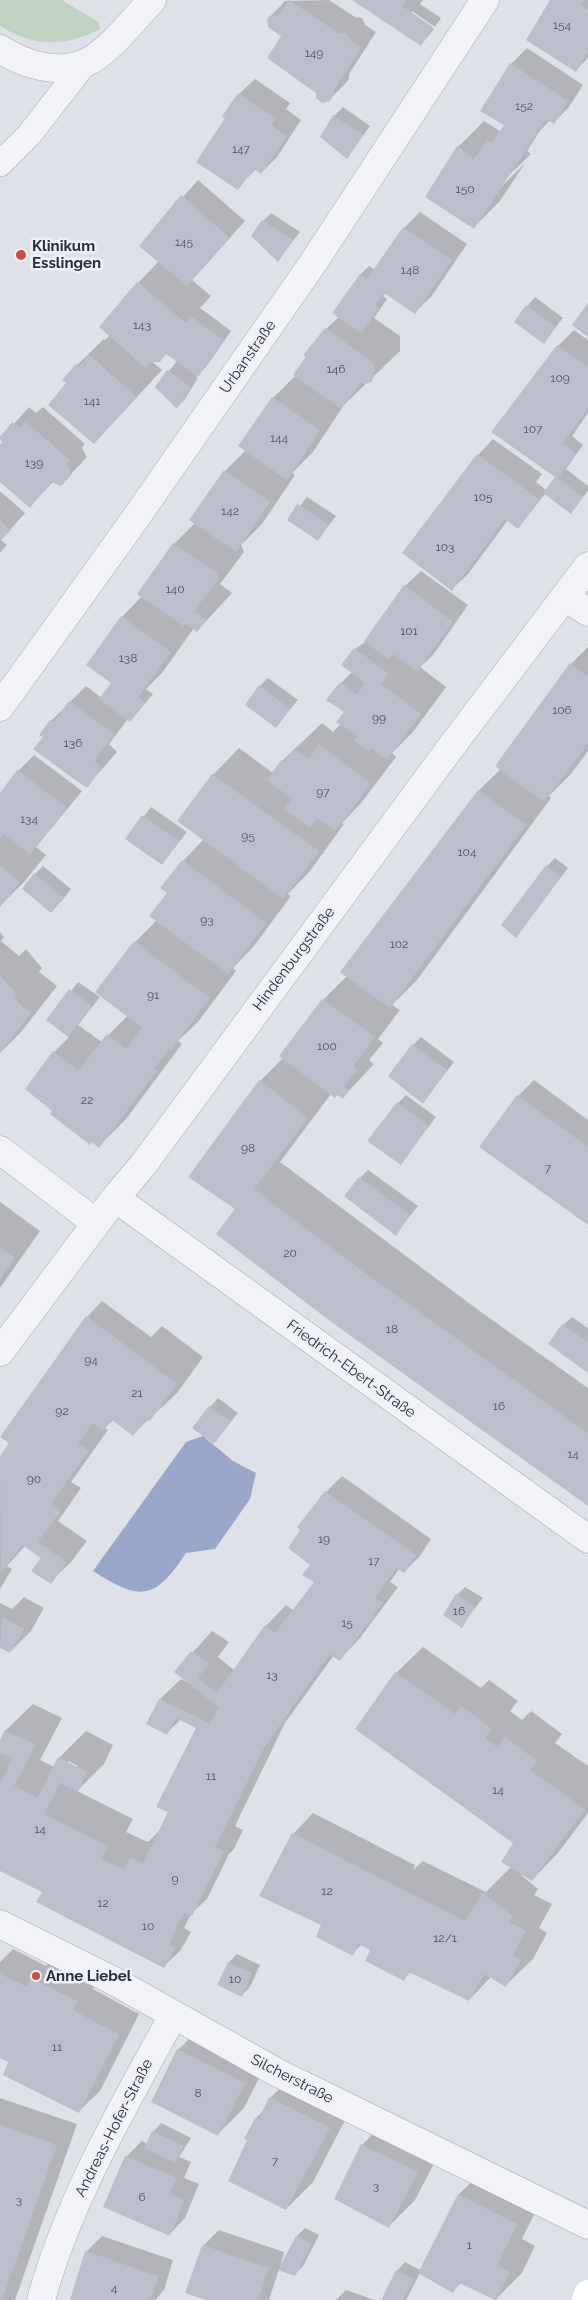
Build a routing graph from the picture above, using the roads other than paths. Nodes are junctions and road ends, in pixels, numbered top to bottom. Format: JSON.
{"nodes":[{"id":1,"x":152,"y":0,"type":"edge"},
{"id":2,"x":485,"y":0,"type":"edge"},
{"id":3,"x":0,"y":49,"type":"edge"},
{"id":4,"x":84,"y":64,"type":"junction"},
{"id":5,"x":0,"y":164,"type":"edge"},
{"id":6,"x":588,"y":566,"type":"edge"},
{"id":7,"x":565,"y":597,"type":"junction"},
{"id":8,"x":588,"y":612,"type":"edge"},
{"id":9,"x":0,"y":707,"type":"edge"},
{"id":10,"x":0,"y":1150,"type":"edge"},
{"id":11,"x":115,"y":1198,"type":"junction"},
{"id":12,"x":96,"y":1223,"type":"junction"},
{"id":13,"x":0,"y":1352,"type":"edge"},
{"id":14,"x":588,"y":1539,"type":"edge"},
{"id":15,"x":0,"y":1924,"type":"edge"},
{"id":16,"x":173,"y":2016,"type":"junction"},
{"id":17,"x":588,"y":2225,"type":"edge"},
{"id":18,"x":588,"y":2294,"type":"edge"},
{"id":19,"x":41,"y":2300,"type":"edge"},
{"id":20,"x":586,"y":2300,"type":"edge"}],
"edges":[{"from":1,"to":4,"type":"street"},
{"from":2,"to":9,"type":"street","name":"Urbanstraße"},
{"from":3,"to":4,"type":"street"},
{"from":4,"to":5,"type":"lane"},
{"from":6,"to":7,"type":"street","name":"Hindenburgstraße"},
{"from":7,"to":8,"type":"street"},
{"from":7,"to":11,"type":"street","name":"Hindenburgstraße"},
{"from":10,"to":12,"type":"street"},
{"from":11,"to":12,"type":"street","name":"Hindenburgstraße"},
{"from":11,"to":14,"type":"street","name":"Friedrich-Ebert-Straße"},
{"from":12,"to":13,"type":"street","name":"Hindenburgstraße"},
{"from":15,"to":16,"type":"street","name":"Silcherstraße"},
{"from":16,"to":17,"type":"street","name":"Silcherstraße"},
{"from":16,"to":19,"type":"street","name":"Andreas-Hofer-Straße"},
{"from":18,"to":20,"type":"street"}]}
